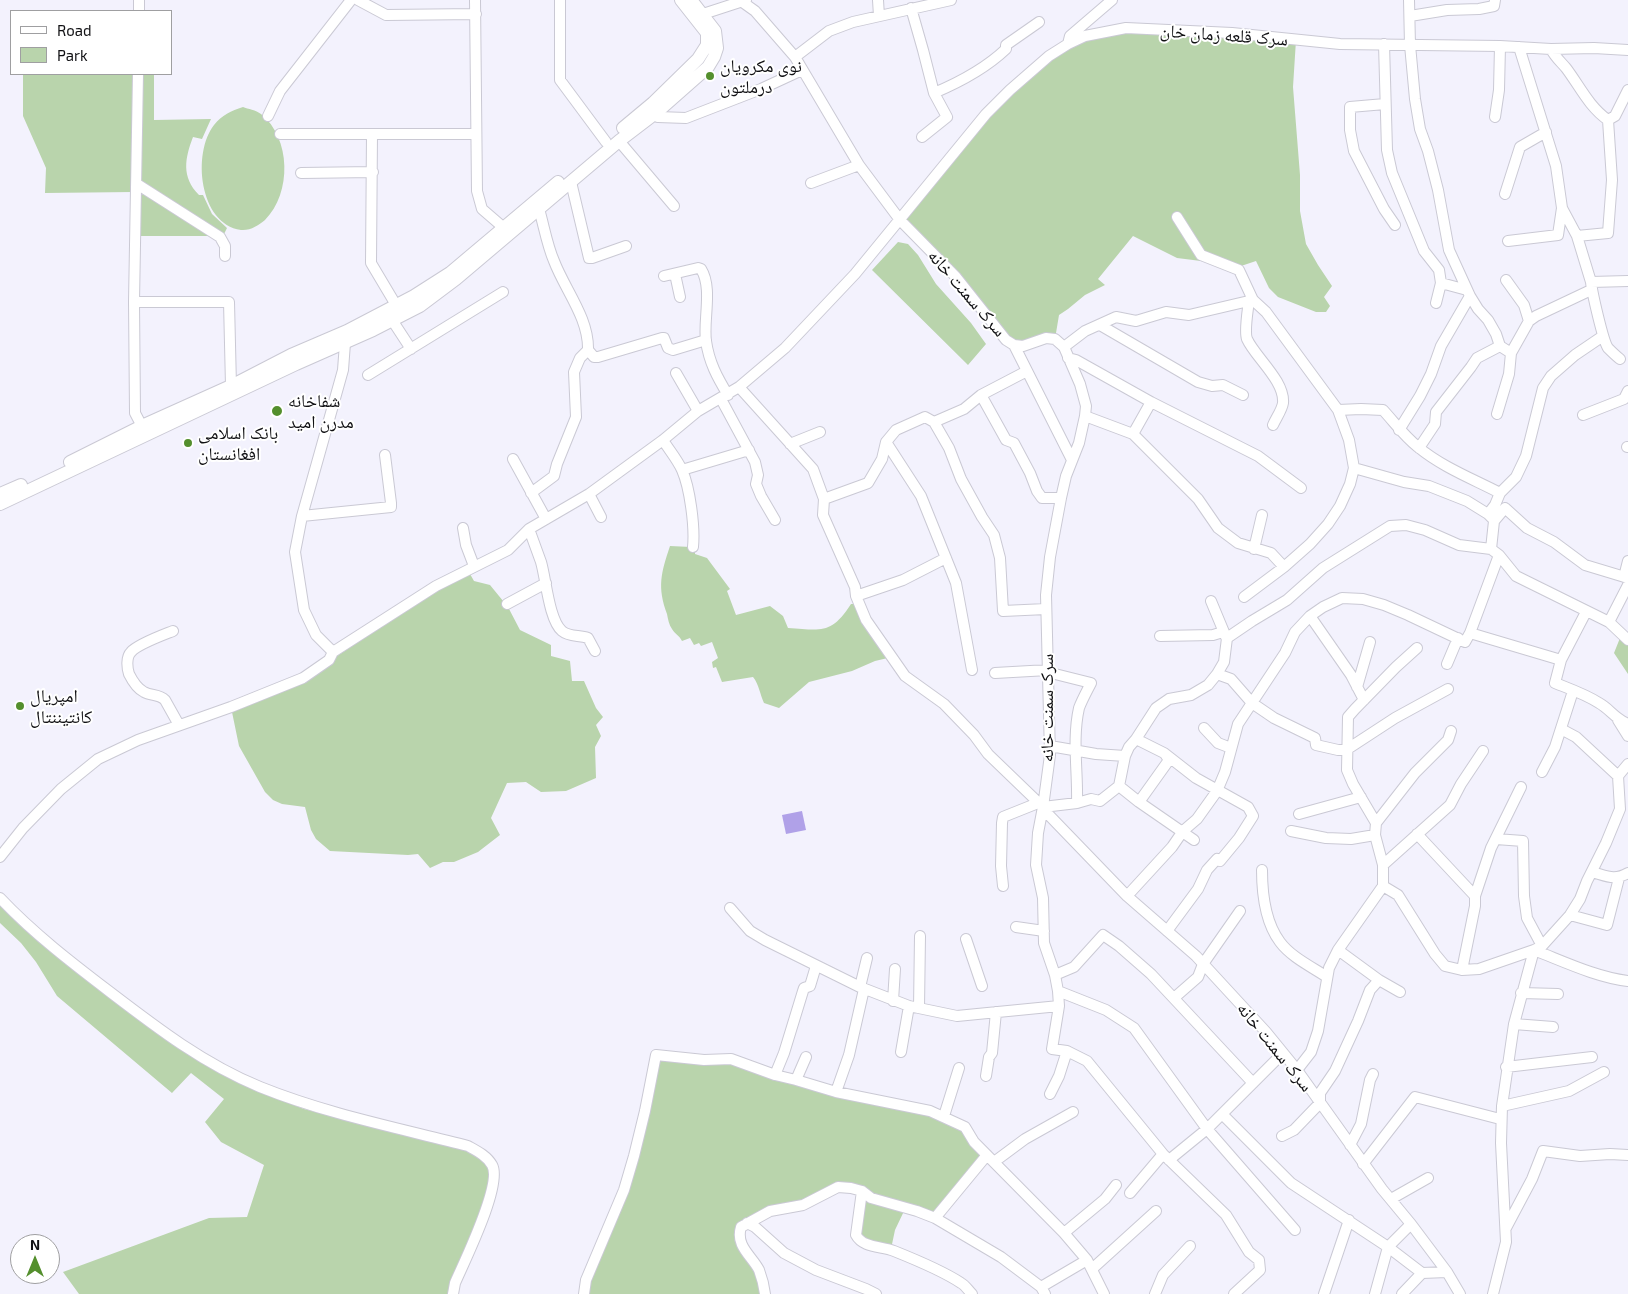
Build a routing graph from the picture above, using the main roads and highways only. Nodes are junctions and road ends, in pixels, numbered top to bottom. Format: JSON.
{"nodes":[{"id":1,"x":682,"y":0,"type":"edge"},
{"id":2,"x":691,"y":0,"type":"edge"},
{"id":3,"x":700,"y":16,"type":"junction"},
{"id":4,"x":613,"y":141,"type":"junction"},
{"id":5,"x":536,"y":206,"type":"junction"},
{"id":6,"x":396,"y":312,"type":"junction"},
{"id":7,"x":145,"y":431,"type":"junction"},
{"id":8,"x":0,"y":494,"type":"edge"},
{"id":9,"x":0,"y":504,"type":"edge"}],
"edges":[{"from":1,"to":3,"type":"main road"},
{"from":2,"to":3,"type":"main road"},
{"from":3,"to":4,"type":"main road"},
{"from":3,"to":4,"type":"main road"},
{"from":4,"to":5,"type":"main road"},
{"from":4,"to":5,"type":"main road"},
{"from":5,"to":6,"type":"main road"},
{"from":5,"to":6,"type":"main road"},
{"from":6,"to":7,"type":"main road"},
{"from":6,"to":7,"type":"main road"},
{"from":7,"to":8,"type":"main road"},
{"from":7,"to":9,"type":"main road"}]}
